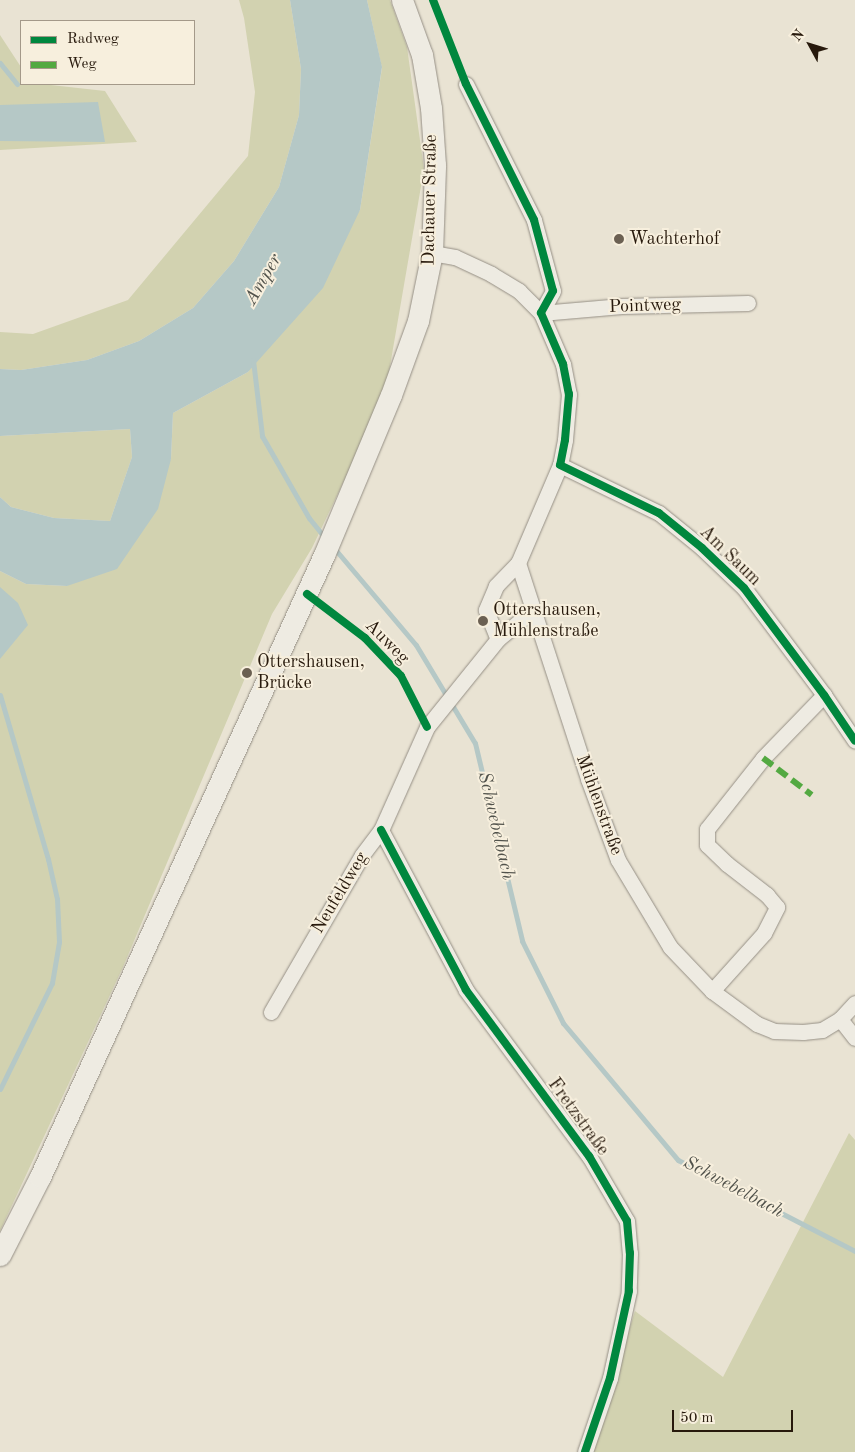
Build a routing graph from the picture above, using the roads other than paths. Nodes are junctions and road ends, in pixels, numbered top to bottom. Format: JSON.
{"nodes":[{"id":1,"x":402,"y":0,"type":"edge"},
{"id":2,"x":466,"y":84,"type":"dead end"},
{"id":3,"x":432,"y":253,"type":"junction"},
{"id":4,"x":748,"y":303,"type":"dead end"},
{"id":5,"x":542,"y":313,"type":"junction"},
{"id":6,"x":560,"y":465,"type":"junction"},
{"id":7,"x":518,"y":563,"type":"junction"},
{"id":8,"x":533,"y":610,"type":"junction"},
{"id":9,"x":498,"y":639,"type":"junction"},
{"id":10,"x":824,"y":695,"type":"junction"},
{"id":11,"x":855,"y":741,"type":"edge"},
{"id":12,"x":381,"y":830,"type":"junction"},
{"id":13,"x":712,"y":991,"type":"junction"},
{"id":14,"x":855,"y":1003,"type":"edge"},
{"id":15,"x":271,"y":1012,"type":"dead end"},
{"id":16,"x":840,"y":1019,"type":"junction"},
{"id":17,"x":855,"y":1038,"type":"edge"},
{"id":18,"x":0,"y":1256,"type":"edge"},
{"id":19,"x":585,"y":1452,"type":"edge"}],
"edges":[{"from":1,"to":3,"type":"main road","name":"Dachauer Straße"},
{"from":2,"to":5,"type":"street"},
{"from":3,"to":5,"type":"street"},
{"from":3,"to":18,"type":"main road","name":"Dachauer Straße"},
{"from":4,"to":5,"type":"street","name":"Pointweg"},
{"from":5,"to":6,"type":"street"},
{"from":6,"to":7,"type":"street"},
{"from":6,"to":10,"type":"street","name":"Am Saum"},
{"from":7,"to":8,"type":"street","name":"Mühlenstraße"},
{"from":7,"to":9,"type":"street"},
{"from":8,"to":9,"type":"street","name":"Neufeldweg"},
{"from":8,"to":13,"type":"street","name":"Mühlenstraße"},
{"from":9,"to":12,"type":"street","name":"Neufeldweg"},
{"from":10,"to":11,"type":"street","name":"Am Saum"},
{"from":10,"to":13,"type":"street"},
{"from":12,"to":15,"type":"street","name":"Neufeldweg"},
{"from":12,"to":19,"type":"street","name":"Fretzstraße"},
{"from":13,"to":16,"type":"street","name":"Mühlenstraße"},
{"from":14,"to":16,"type":"street","name":"Mühlenstraße"},
{"from":16,"to":17,"type":"street"}]}
